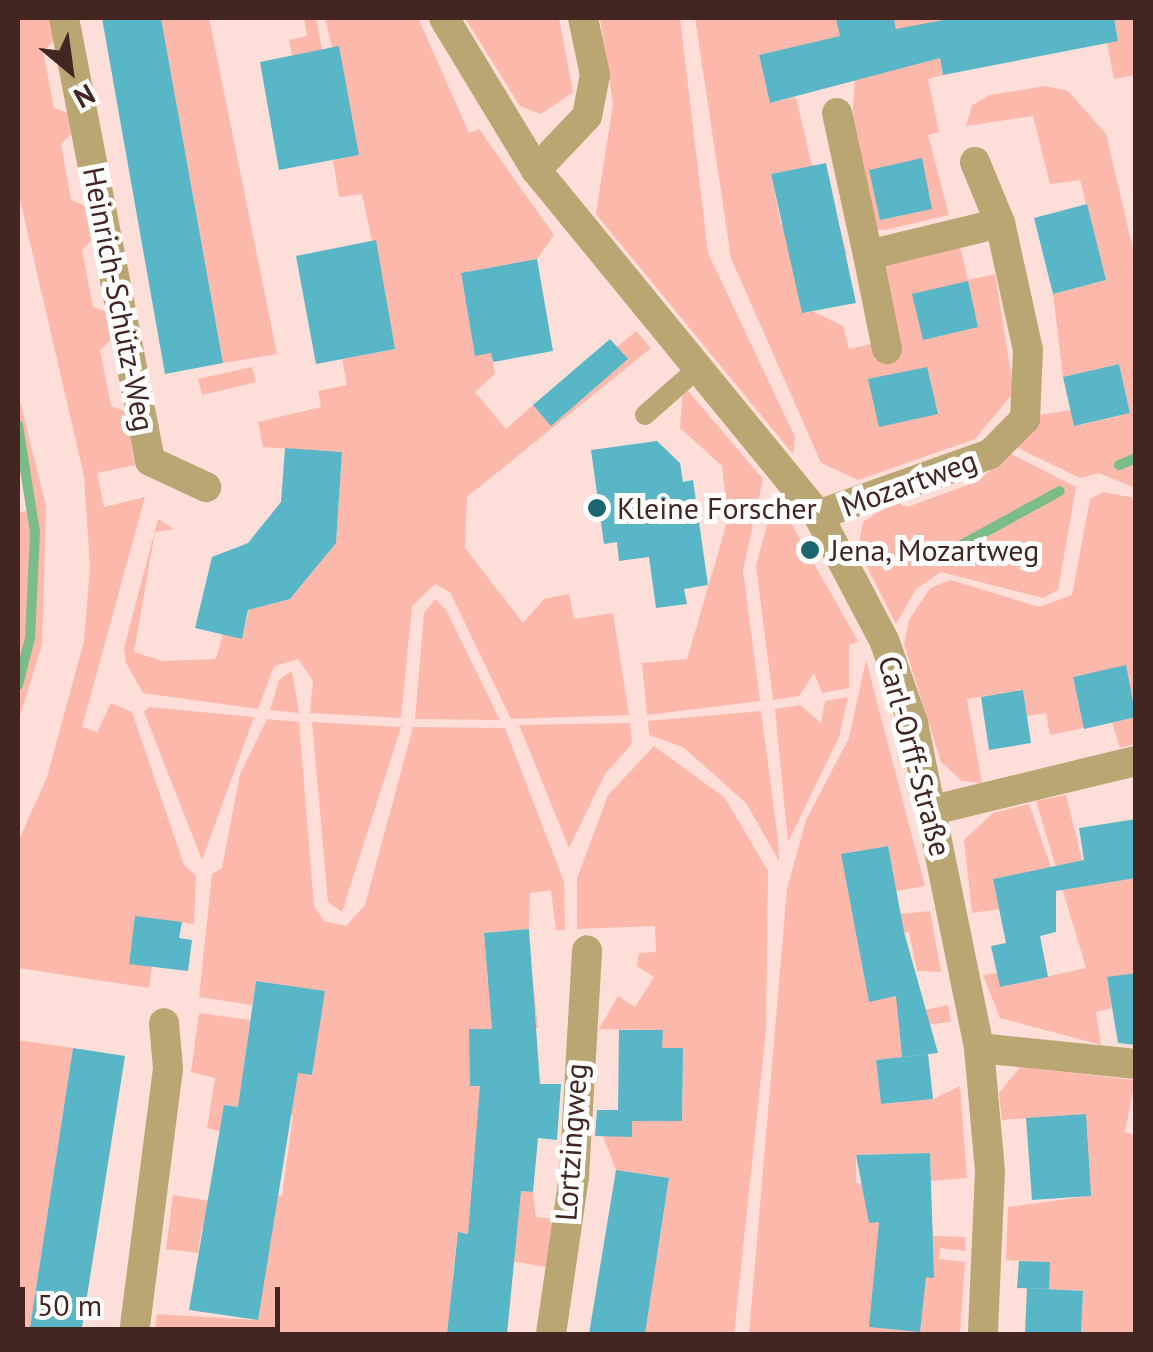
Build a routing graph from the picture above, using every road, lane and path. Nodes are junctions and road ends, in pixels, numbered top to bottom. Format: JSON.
{"nodes":[{"id":1,"x":64,"y":18,"type":"edge"},
{"id":2,"x":444,"y":18,"type":"edge"},
{"id":3,"x":583,"y":18,"type":"edge"},
{"id":4,"x":838,"y":114,"type":"dead end"},
{"id":5,"x":975,"y":162,"type":"dead end"},
{"id":6,"x":536,"y":170,"type":"junction"},
{"id":7,"x":1000,"y":223,"type":"junction"},
{"id":8,"x":868,"y":256,"type":"junction"},
{"id":9,"x":887,"y":349,"type":"dead end"},
{"id":10,"x":699,"y":367,"type":"junction"},
{"id":11,"x":645,"y":416,"type":"dead end"},
{"id":12,"x":206,"y":486,"type":"dead end"},
{"id":13,"x":818,"y":515,"type":"junction"},
{"id":14,"x":1136,"y":761,"type":"edge"},
{"id":15,"x":933,"y":810,"type":"junction"},
{"id":16,"x":587,"y":950,"type":"dead end"},
{"id":17,"x":164,"y":1024,"type":"dead end"},
{"id":18,"x":979,"y":1048,"type":"junction"},
{"id":19,"x":1136,"y":1064,"type":"edge"},
{"id":20,"x":134,"y":1334,"type":"edge"},
{"id":21,"x":550,"y":1334,"type":"edge"},
{"id":22,"x":982,"y":1334,"type":"edge"}],
"edges":[{"from":1,"to":12,"type":"street","name":"Heinrich-Schütz-Weg"},
{"from":2,"to":6,"type":"street","name":"Carl-Orff-Straße"},
{"from":3,"to":6,"type":"street"},
{"from":4,"to":8,"type":"street"},
{"from":5,"to":7,"type":"street","name":"Mozartweg"},
{"from":6,"to":10,"type":"street","name":"Carl-Orff-Straße"},
{"from":7,"to":8,"type":"street"},
{"from":7,"to":13,"type":"street","name":"Mozartweg"},
{"from":8,"to":9,"type":"street"},
{"from":10,"to":11,"type":"lane"},
{"from":10,"to":13,"type":"street","name":"Carl-Orff-Straße"},
{"from":13,"to":15,"type":"street","name":"Carl-Orff-Straße"},
{"from":14,"to":15,"type":"street"},
{"from":15,"to":18,"type":"street","name":"Carl-Orff-Straße"},
{"from":16,"to":21,"type":"street","name":"Lortzingweg"},
{"from":17,"to":20,"type":"street"},
{"from":18,"to":19,"type":"street"},
{"from":18,"to":22,"type":"street","name":"Carl-Orff-Straße"}]}
